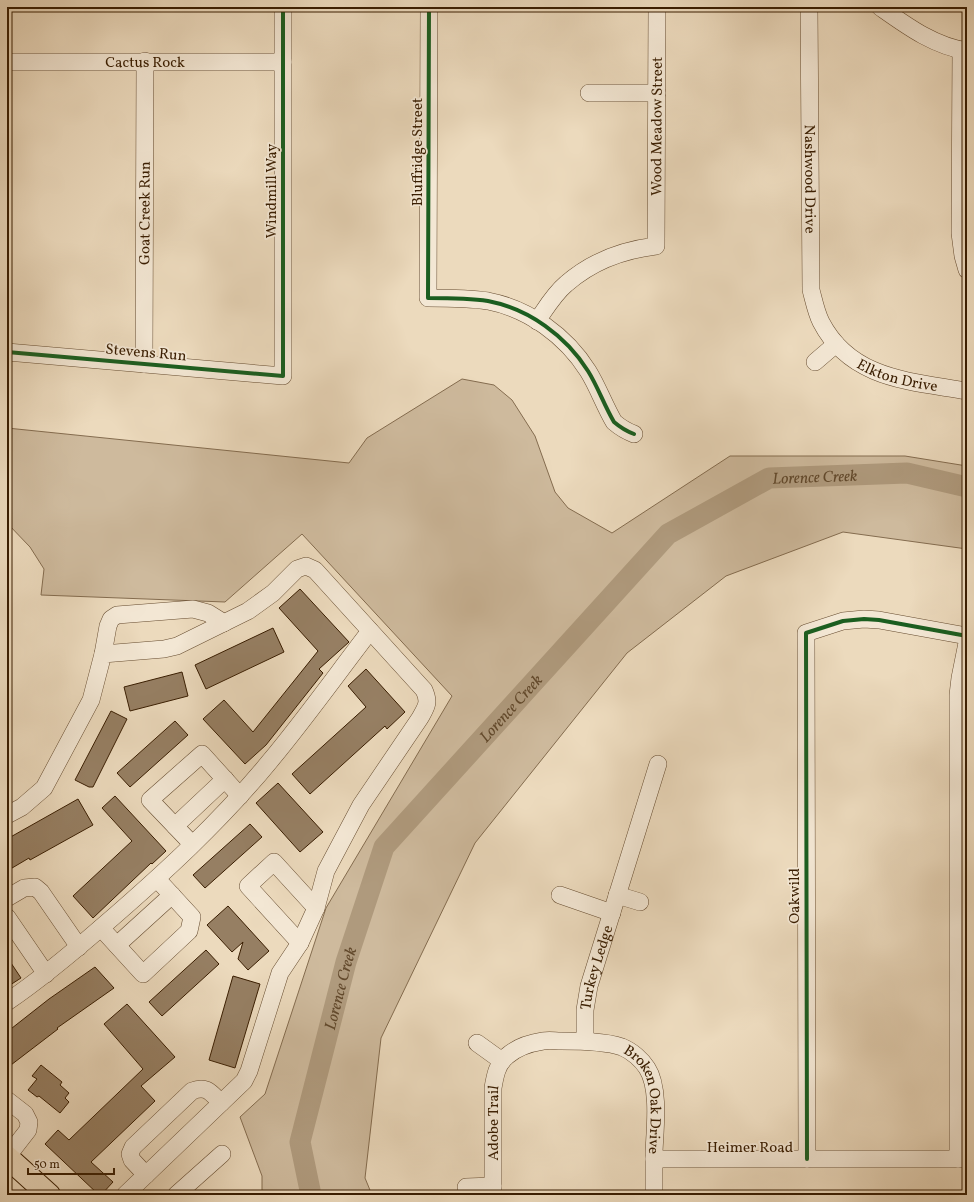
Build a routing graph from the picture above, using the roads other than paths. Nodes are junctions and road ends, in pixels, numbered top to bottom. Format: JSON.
{"nodes":[{"id":1,"x":283,"y":7,"type":"edge"},
{"id":2,"x":429,"y":7,"type":"edge"},
{"id":3,"x":657,"y":7,"type":"edge"},
{"id":4,"x":809,"y":7,"type":"edge"},
{"id":5,"x":880,"y":7,"type":"edge"},
{"id":6,"x":964,"y":51,"type":"edge"},
{"id":7,"x":145,"y":61,"type":"junction"},
{"id":8,"x":7,"y":62,"type":"edge"},
{"id":9,"x":283,"y":62,"type":"junction"},
{"id":10,"x":588,"y":93,"type":"dead end"},
{"id":11,"x":657,"y":93,"type":"junction"},
{"id":12,"x":967,"y":270,"type":"edge"},
{"id":13,"x":537,"y":320,"type":"junction"},
{"id":14,"x":836,"y":344,"type":"junction"},
{"id":15,"x":7,"y":352,"type":"edge"},
{"id":16,"x":815,"y":362,"type":"dead end"},
{"id":17,"x":144,"y":364,"type":"junction"},
{"id":18,"x":283,"y":376,"type":"joint"},
{"id":19,"x":967,"y":391,"type":"edge"},
{"id":20,"x":634,"y":434,"type":"dead end"},
{"id":21,"x":224,"y":623,"type":"junction"},
{"id":22,"x":370,"y":631,"type":"junction"},
{"id":23,"x":967,"y":636,"type":"edge"},
{"id":24,"x":967,"y":643,"type":"edge"},
{"id":25,"x":103,"y":654,"type":"junction"},
{"id":26,"x":658,"y":764,"type":"dead end"},
{"id":27,"x":225,"y":779,"type":"junction"},
{"id":28,"x":240,"y":796,"type":"junction"},
{"id":29,"x":7,"y":815,"type":"edge"},
{"id":30,"x":175,"y":826,"type":"junction"},
{"id":31,"x":192,"y":844,"type":"junction"},
{"id":32,"x":157,"y":879,"type":"junction"},
{"id":33,"x":172,"y":894,"type":"junction"},
{"id":34,"x":560,"y":895,"type":"dead end"},
{"id":35,"x":617,"y":895,"type":"junction"},
{"id":36,"x":7,"y":898,"type":"edge"},
{"id":37,"x":640,"y":902,"type":"dead end"},
{"id":38,"x":316,"y":908,"type":"junction"},
{"id":39,"x":612,"y":913,"type":"junction"},
{"id":40,"x":7,"y":917,"type":"edge"},
{"id":41,"x":101,"y":928,"type":"junction"},
{"id":42,"x":300,"y":943,"type":"junction"},
{"id":43,"x":117,"y":945,"type":"junction"},
{"id":44,"x":78,"y":947,"type":"junction"},
{"id":45,"x":46,"y":974,"type":"junction"},
{"id":46,"x":7,"y":1002,"type":"edge"},
{"id":47,"x":585,"y":1041,"type":"junction"},
{"id":48,"x":477,"y":1043,"type":"dead end"},
{"id":49,"x":502,"y":1061,"type":"junction"},
{"id":50,"x":7,"y":1100,"type":"edge"},
{"id":51,"x":221,"y":1103,"type":"junction"},
{"id":52,"x":222,"y":1154,"type":"dead end"},
{"id":53,"x":7,"y":1157,"type":"edge"},
{"id":54,"x":654,"y":1159,"type":"junction"},
{"id":55,"x":807,"y":1159,"type":"junction"},
{"id":56,"x":962,"y":1159,"type":"edge"},
{"id":57,"x":146,"y":1175,"type":"junction"},
{"id":58,"x":466,"y":1187,"type":"dead end"},
{"id":59,"x":493,"y":1191,"type":"edge"},
{"id":60,"x":50,"y":1195,"type":"edge"},
{"id":61,"x":125,"y":1195,"type":"edge"},
{"id":62,"x":176,"y":1195,"type":"edge"},
{"id":63,"x":654,"y":1195,"type":"edge"}],
"edges":[{"from":1,"to":9,"type":"street","name":"Windmill Way"},
{"from":2,"to":13,"type":"street","name":"Bluffridge Street"},
{"from":3,"to":11,"type":"street","name":"Wood Meadow Street"},
{"from":4,"to":14,"type":"street","name":"Nashwood Drive"},
{"from":5,"to":6,"type":"street"},
{"from":6,"to":12,"type":"street"},
{"from":7,"to":8,"type":"street","name":"Cactus Rock"},
{"from":7,"to":9,"type":"street","name":"Cactus Rock"},
{"from":7,"to":17,"type":"street","name":"Goat Creek Run"},
{"from":9,"to":18,"type":"street","name":"Windmill Way"},
{"from":10,"to":11,"type":"street"},
{"from":11,"to":13,"type":"street","name":"Wood Meadow Street"},
{"from":13,"to":20,"type":"street"},
{"from":14,"to":16,"type":"street"},
{"from":14,"to":19,"type":"street","name":"Elkton Drive"},
{"from":15,"to":17,"type":"street","name":"Stevens Run"},
{"from":17,"to":18,"type":"street","name":"Stevens Run"},
{"from":21,"to":22,"type":"street"},
{"from":21,"to":25,"type":"street"},
{"from":21,"to":25,"type":"street"},
{"from":22,"to":28,"type":"street"},
{"from":22,"to":38,"type":"street"},
{"from":23,"to":55,"type":"street","name":"Oakwild"},
{"from":24,"to":56,"type":"street"},
{"from":25,"to":29,"type":"street"},
{"from":26,"to":35,"type":"street","name":"Turkey Ledge"},
{"from":27,"to":28,"type":"street"},
{"from":27,"to":30,"type":"street"},
{"from":27,"to":30,"type":"street"},
{"from":28,"to":31,"type":"street"},
{"from":30,"to":31,"type":"street"},
{"from":31,"to":32,"type":"street"},
{"from":32,"to":33,"type":"street"},
{"from":32,"to":41,"type":"street"},
{"from":33,"to":43,"type":"street"},
{"from":33,"to":43,"type":"street"},
{"from":34,"to":39,"type":"street"},
{"from":35,"to":37,"type":"street"},
{"from":35,"to":39,"type":"street","name":"Turkey Ledge"},
{"from":36,"to":44,"type":"street"},
{"from":38,"to":42,"type":"street"},
{"from":38,"to":42,"type":"street"},
{"from":39,"to":47,"type":"street","name":"Turkey Ledge"},
{"from":40,"to":45,"type":"street"},
{"from":41,"to":43,"type":"street"},
{"from":41,"to":44,"type":"street"},
{"from":42,"to":51,"type":"street"},
{"from":44,"to":45,"type":"street"},
{"from":45,"to":46,"type":"street"},
{"from":47,"to":49,"type":"street"},
{"from":47,"to":54,"type":"street","name":"Broken Oak Drive"},
{"from":48,"to":49,"type":"street"},
{"from":49,"to":59,"type":"street","name":"Adobe Trail"},
{"from":50,"to":53,"type":"street"},
{"from":51,"to":57,"type":"street"},
{"from":51,"to":57,"type":"street"},
{"from":52,"to":62,"type":"street"},
{"from":53,"to":60,"type":"main road"},
{"from":54,"to":55,"type":"street","name":"Heimer Road"},
{"from":54,"to":63,"type":"street","name":"Broken Oak Drive"},
{"from":55,"to":56,"type":"street","name":"Heimer Road"},
{"from":57,"to":61,"type":"street"},
{"from":58,"to":59,"type":"street","name":"Adobe Trail"}]}
